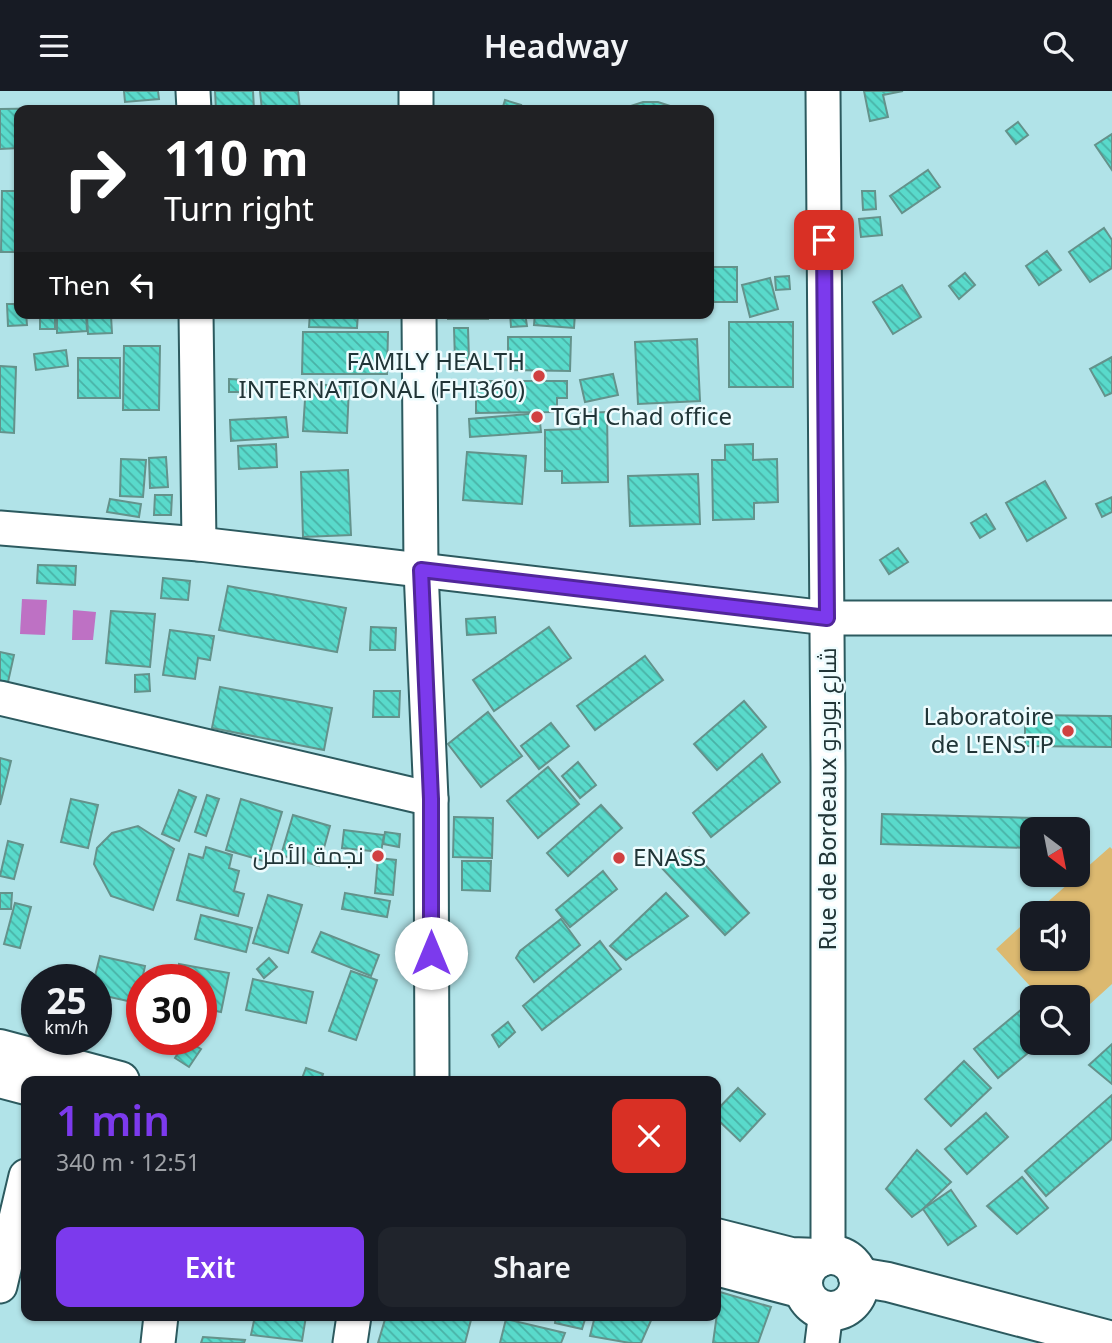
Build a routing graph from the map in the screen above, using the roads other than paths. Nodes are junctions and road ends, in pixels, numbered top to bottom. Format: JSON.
{"nodes":[{"id":1,"x":823,"y":91,"type":"edge"},
{"id":2,"x":196,"y":319,"type":"edge"},
{"id":3,"x":419,"y":319,"type":"edge"},
{"id":4,"x":0,"y":528,"type":"edge"},
{"id":5,"x":199,"y":544,"type":"junction"},
{"id":6,"x":421,"y":570,"type":"junction"},
{"id":7,"x":827,"y":618,"type":"junction"},
{"id":8,"x":1112,"y":618,"type":"edge"},
{"id":9,"x":0,"y":698,"type":"edge"},
{"id":10,"x":431,"y":799,"type":"junction"},
{"id":11,"x":0,"y":1049,"type":"edge"},
{"id":12,"x":101,"y":1076,"type":"edge"},
{"id":13,"x":432,"y":1076,"type":"edge"},
{"id":14,"x":0,"y":1078,"type":"edge"},
{"id":15,"x":21,"y":1084,"type":"edge"},
{"id":16,"x":21,"y":1197,"type":"edge"},
{"id":17,"x":721,"y":1239,"type":"edge"},
{"id":18,"x":721,"y":1267,"type":"edge"},
{"id":19,"x":0,"y":1286,"type":"edge"},
{"id":20,"x":830,"y":1290,"type":"edge"},
{"id":21,"x":160,"y":1321,"type":"edge"},
{"id":22,"x":353,"y":1321,"type":"edge"},
{"id":23,"x":1112,"y":1341,"type":"edge"},
{"id":24,"x":158,"y":1343,"type":"edge"},
{"id":25,"x":350,"y":1343,"type":"edge"},
{"id":26,"x":1016,"y":1343,"type":"edge"}],
"edges":[{"from":1,"to":7,"type":"street","name":"Rue de Bordeaux شارع بوردو"},
{"from":2,"to":5,"type":"street"},
{"from":3,"to":6,"type":"street"},
{"from":4,"to":5,"type":"street"},
{"from":5,"to":6,"type":"street"},
{"from":6,"to":7,"type":"street"},
{"from":6,"to":10,"type":"street"},
{"from":7,"to":8,"type":"street"},
{"from":7,"to":20,"type":"street","name":"Rue de Bordeaux شارع بوردو"},
{"from":9,"to":10,"type":"street"},
{"from":10,"to":13,"type":"street"},
{"from":11,"to":12,"type":"main road"},
{"from":14,"to":15,"type":"main road"},
{"from":16,"to":19,"type":"street"},
{"from":17,"to":20,"type":"main road"},
{"from":18,"to":20,"type":"main road"},
{"from":20,"to":23,"type":"main road"},
{"from":20,"to":26,"type":"main road"},
{"from":21,"to":24,"type":"street"},
{"from":22,"to":25,"type":"street"}]}
